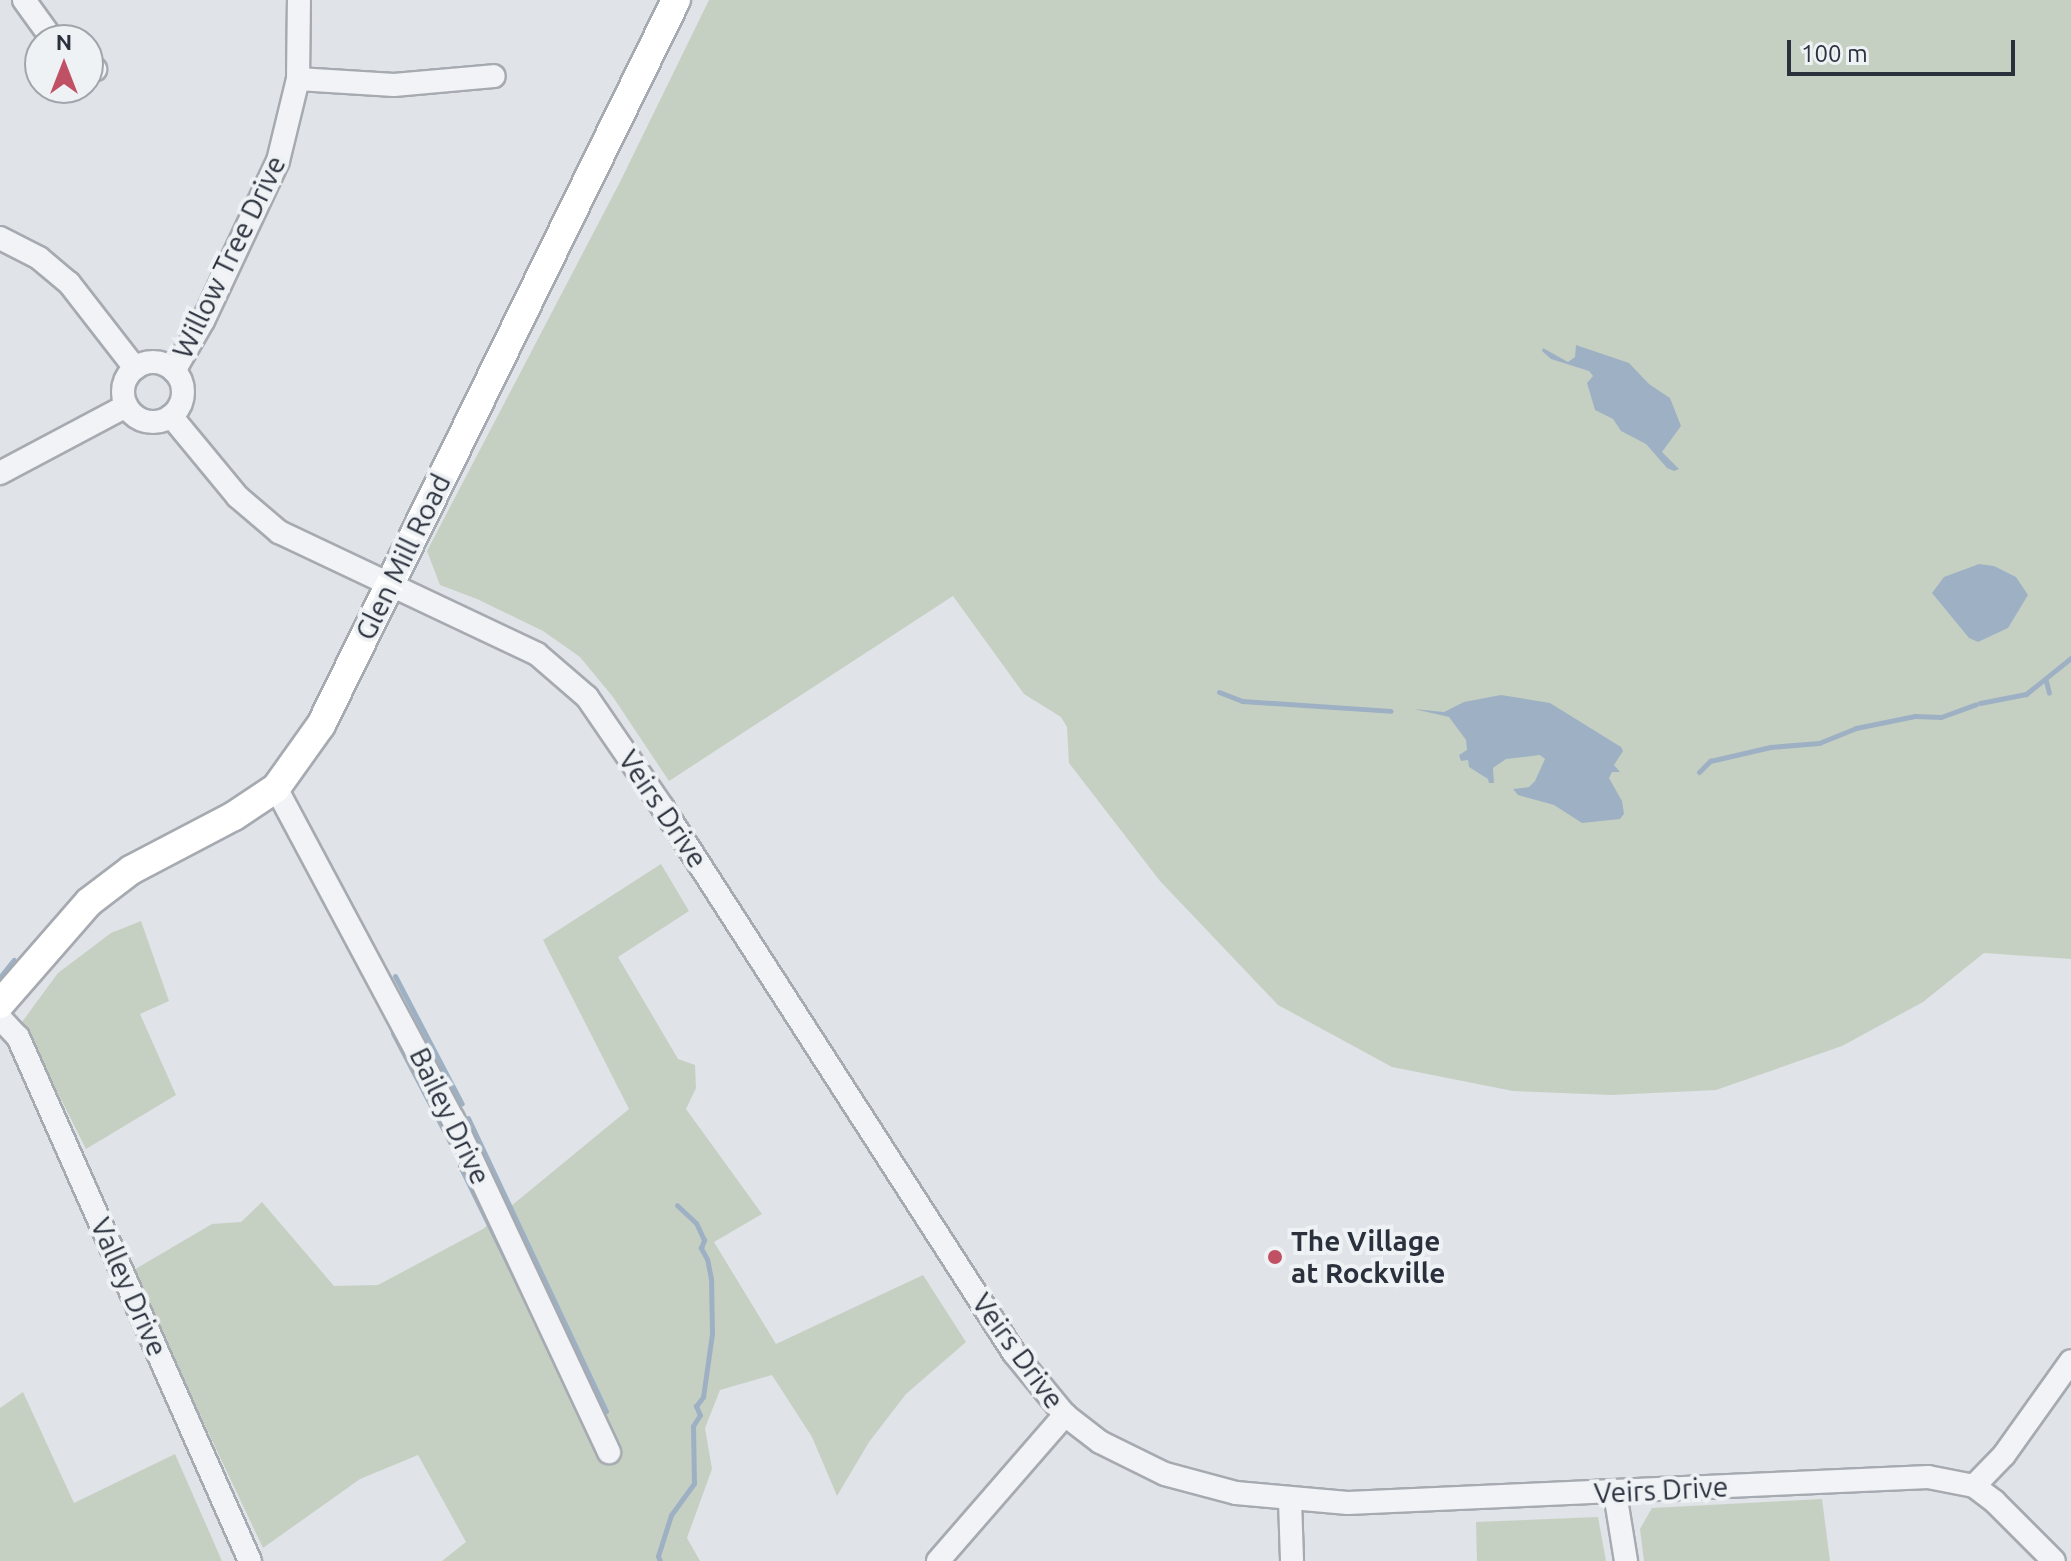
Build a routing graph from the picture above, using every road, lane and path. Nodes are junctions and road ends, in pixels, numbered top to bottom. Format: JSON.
{"nodes":[{"id":1,"x":24,"y":0,"type":"edge"},
{"id":2,"x":299,"y":0,"type":"edge"},
{"id":3,"x":676,"y":0,"type":"edge"},
{"id":4,"x":41,"y":24,"type":"edge"},
{"id":5,"x":494,"y":76,"type":"dead end"},
{"id":6,"x":298,"y":79,"type":"junction"},
{"id":7,"x":0,"y":238,"type":"edge"},
{"id":8,"x":135,"y":368,"type":"junction"},
{"id":9,"x":174,"y":371,"type":"junction"},
{"id":10,"x":126,"y":406,"type":"junction"},
{"id":11,"x":171,"y":416,"type":"junction"},
{"id":12,"x":0,"y":473,"type":"edge"},
{"id":13,"x":391,"y":587,"type":"junction"},
{"id":14,"x":276,"y":788,"type":"junction"},
{"id":15,"x":0,"y":1004,"type":"edge"},
{"id":16,"x":0,"y":1018,"type":"edge"},
{"id":17,"x":2071,"y":1361,"type":"edge"},
{"id":18,"x":1065,"y":1415,"type":"junction"},
{"id":19,"x":609,"y":1452,"type":"dead end"},
{"id":20,"x":1974,"y":1486,"type":"junction"},
{"id":21,"x":1615,"y":1493,"type":"junction"},
{"id":22,"x":1290,"y":1500,"type":"junction"},
{"id":23,"x":250,"y":1561,"type":"edge"},
{"id":24,"x":938,"y":1561,"type":"edge"},
{"id":25,"x":1292,"y":1561,"type":"edge"},
{"id":26,"x":1626,"y":1561,"type":"edge"},
{"id":27,"x":2054,"y":1561,"type":"edge"}],
"edges":[{"from":1,"to":4,"type":"street"},
{"from":2,"to":6,"type":"street","name":"Willow Tree Drive"},
{"from":3,"to":13,"type":"main road","name":"Glen Mill Road"},
{"from":5,"to":6,"type":"street"},
{"from":6,"to":9,"type":"street","name":"Willow Tree Drive"},
{"from":7,"to":8,"type":"street"},
{"from":8,"to":9,"type":"street"},
{"from":8,"to":10,"type":"street"},
{"from":9,"to":11,"type":"street"},
{"from":10,"to":11,"type":"street"},
{"from":10,"to":12,"type":"street"},
{"from":11,"to":13,"type":"street","name":"Veirs Drive"},
{"from":13,"to":14,"type":"main road","name":"Glen Mill Road"},
{"from":13,"to":18,"type":"street","name":"Veirs Drive"},
{"from":14,"to":15,"type":"main road","name":"Glen Mill Road"},
{"from":14,"to":19,"type":"street","name":"Bailey Drive"},
{"from":16,"to":23,"type":"street","name":"Valley Drive"},
{"from":17,"to":20,"type":"street"},
{"from":18,"to":22,"type":"street","name":"Veirs Drive"},
{"from":18,"to":24,"type":"street"},
{"from":20,"to":21,"type":"street","name":"Veirs Drive"},
{"from":20,"to":27,"type":"street"},
{"from":21,"to":22,"type":"street","name":"Veirs Drive"},
{"from":21,"to":26,"type":"street"},
{"from":22,"to":25,"type":"street"}]}
